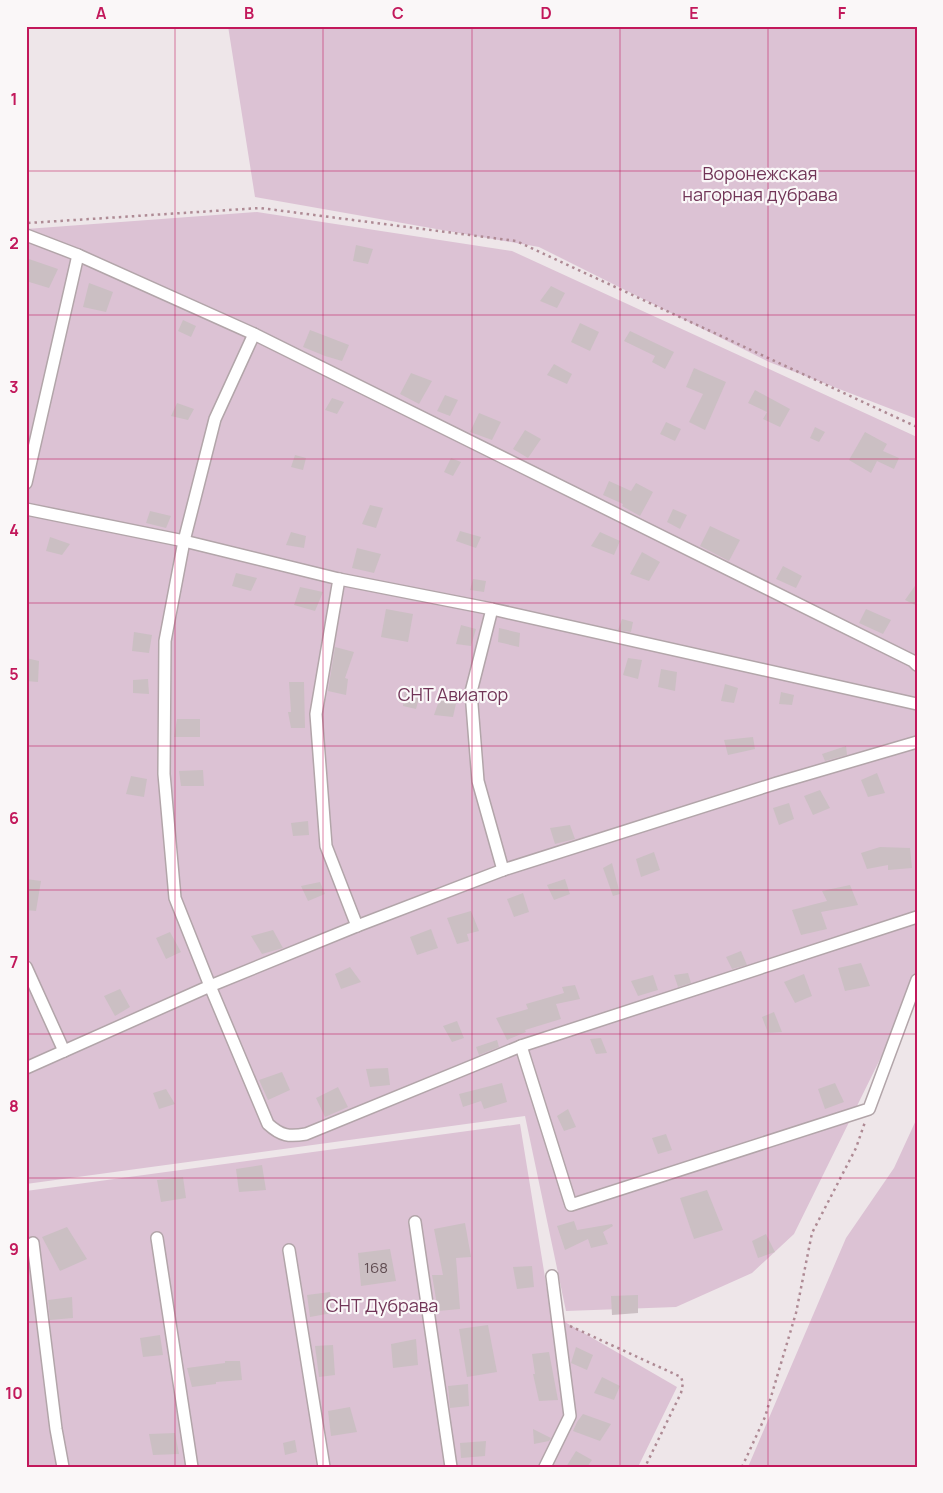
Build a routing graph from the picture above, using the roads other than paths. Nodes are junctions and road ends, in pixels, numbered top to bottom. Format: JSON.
{"nodes":[{"id":1,"x":26,"y":235,"type":"edge"},
{"id":2,"x":78,"y":254,"type":"junction"},
{"id":3,"x":254,"y":334,"type":"junction"},
{"id":4,"x":26,"y":483,"type":"edge"},
{"id":5,"x":26,"y":509,"type":"edge"},
{"id":6,"x":184,"y":541,"type":"junction"},
{"id":7,"x":339,"y":579,"type":"junction"},
{"id":8,"x":492,"y":609,"type":"junction"},
{"id":9,"x":917,"y":665,"type":"edge"},
{"id":10,"x":917,"y":704,"type":"edge"},
{"id":11,"x":917,"y":742,"type":"edge"},
{"id":12,"x":503,"y":870,"type":"junction"},
{"id":13,"x":917,"y":916,"type":"edge"},
{"id":14,"x":357,"y":926,"type":"junction"},
{"id":15,"x":26,"y":967,"type":"edge"},
{"id":16,"x":917,"y":980,"type":"edge"},
{"id":17,"x":210,"y":986,"type":"junction"},
{"id":18,"x":521,"y":1046,"type":"junction"},
{"id":19,"x":64,"y":1051,"type":"junction"},
{"id":20,"x":26,"y":1068,"type":"edge"},
{"id":21,"x":415,"y":1222,"type":"dead end"},
{"id":22,"x":158,"y":1238,"type":"dead end"},
{"id":23,"x":34,"y":1244,"type":"dead end"},
{"id":24,"x":289,"y":1250,"type":"dead end"},
{"id":25,"x":552,"y":1276,"type":"dead end"},
{"id":26,"x":63,"y":1467,"type":"edge"},
{"id":27,"x":192,"y":1467,"type":"edge"},
{"id":28,"x":324,"y":1467,"type":"edge"},
{"id":29,"x":451,"y":1467,"type":"edge"},
{"id":30,"x":545,"y":1467,"type":"edge"}],
"edges":[{"from":1,"to":2,"type":"street"},
{"from":2,"to":3,"type":"street"},
{"from":2,"to":4,"type":"street"},
{"from":3,"to":6,"type":"street"},
{"from":3,"to":9,"type":"street"},
{"from":5,"to":6,"type":"street"},
{"from":6,"to":7,"type":"street"},
{"from":6,"to":17,"type":"street"},
{"from":7,"to":8,"type":"street"},
{"from":7,"to":14,"type":"street"},
{"from":8,"to":10,"type":"street"},
{"from":8,"to":12,"type":"street"},
{"from":11,"to":12,"type":"street"},
{"from":12,"to":14,"type":"street"},
{"from":13,"to":18,"type":"street"},
{"from":14,"to":17,"type":"street"},
{"from":15,"to":19,"type":"street"},
{"from":16,"to":18,"type":"street"},
{"from":17,"to":18,"type":"street"},
{"from":17,"to":19,"type":"street"},
{"from":19,"to":20,"type":"street"},
{"from":21,"to":29,"type":"street"},
{"from":22,"to":27,"type":"street"},
{"from":23,"to":26,"type":"street"},
{"from":24,"to":28,"type":"street"},
{"from":25,"to":30,"type":"street"}]}
